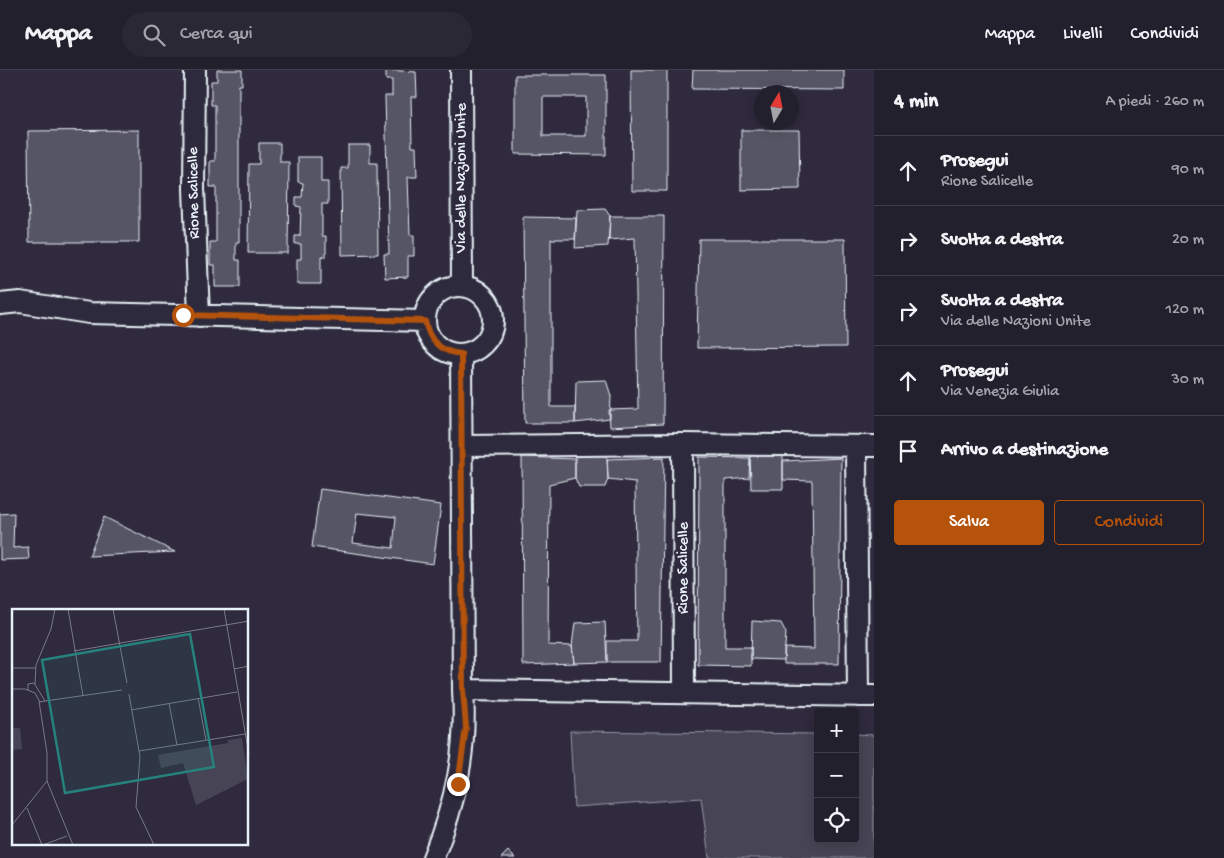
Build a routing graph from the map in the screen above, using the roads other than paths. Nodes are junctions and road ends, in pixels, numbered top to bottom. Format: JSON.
{"nodes":[{"id":1,"x":195,"y":70,"type":"edge"},
{"id":2,"x":461,"y":70,"type":"edge"},
{"id":3,"x":462,"y":286,"type":"junction"},
{"id":4,"x":0,"y":290,"type":"edge"},
{"id":5,"x":10,"y":303,"type":"edge"},
{"id":6,"x":199,"y":316,"type":"junction"},
{"id":7,"x":425,"y":321,"type":"junction"},
{"id":8,"x":461,"y":354,"type":"junction"},
{"id":9,"x":683,"y":444,"type":"junction"},
{"id":10,"x":462,"y":446,"type":"junction"},
{"id":11,"x":865,"y":446,"type":"edge"},
{"id":12,"x":463,"y":690,"type":"junction"},
{"id":13,"x":684,"y":692,"type":"junction"},
{"id":14,"x":866,"y":696,"type":"edge"},
{"id":15,"x":433,"y":858,"type":"edge"}],
"edges":[{"from":1,"to":6,"type":"street","name":"Rione Salicelle"},
{"from":2,"to":3,"type":"street","name":"Via delle Nazioni Unite"},
{"from":3,"to":7,"type":"street"},
{"from":3,"to":8,"type":"street"},
{"from":4,"to":5,"type":"street"},
{"from":5,"to":6,"type":"street"},
{"from":6,"to":7,"type":"street"},
{"from":7,"to":8,"type":"street"},
{"from":8,"to":10,"type":"street"},
{"from":9,"to":10,"type":"street"},
{"from":9,"to":11,"type":"street"},
{"from":9,"to":13,"type":"street","name":"Rione Salicelle"},
{"from":10,"to":12,"type":"street"},
{"from":11,"to":14,"type":"street"},
{"from":12,"to":13,"type":"street"},
{"from":12,"to":15,"type":"street"},
{"from":13,"to":14,"type":"street"}]}
